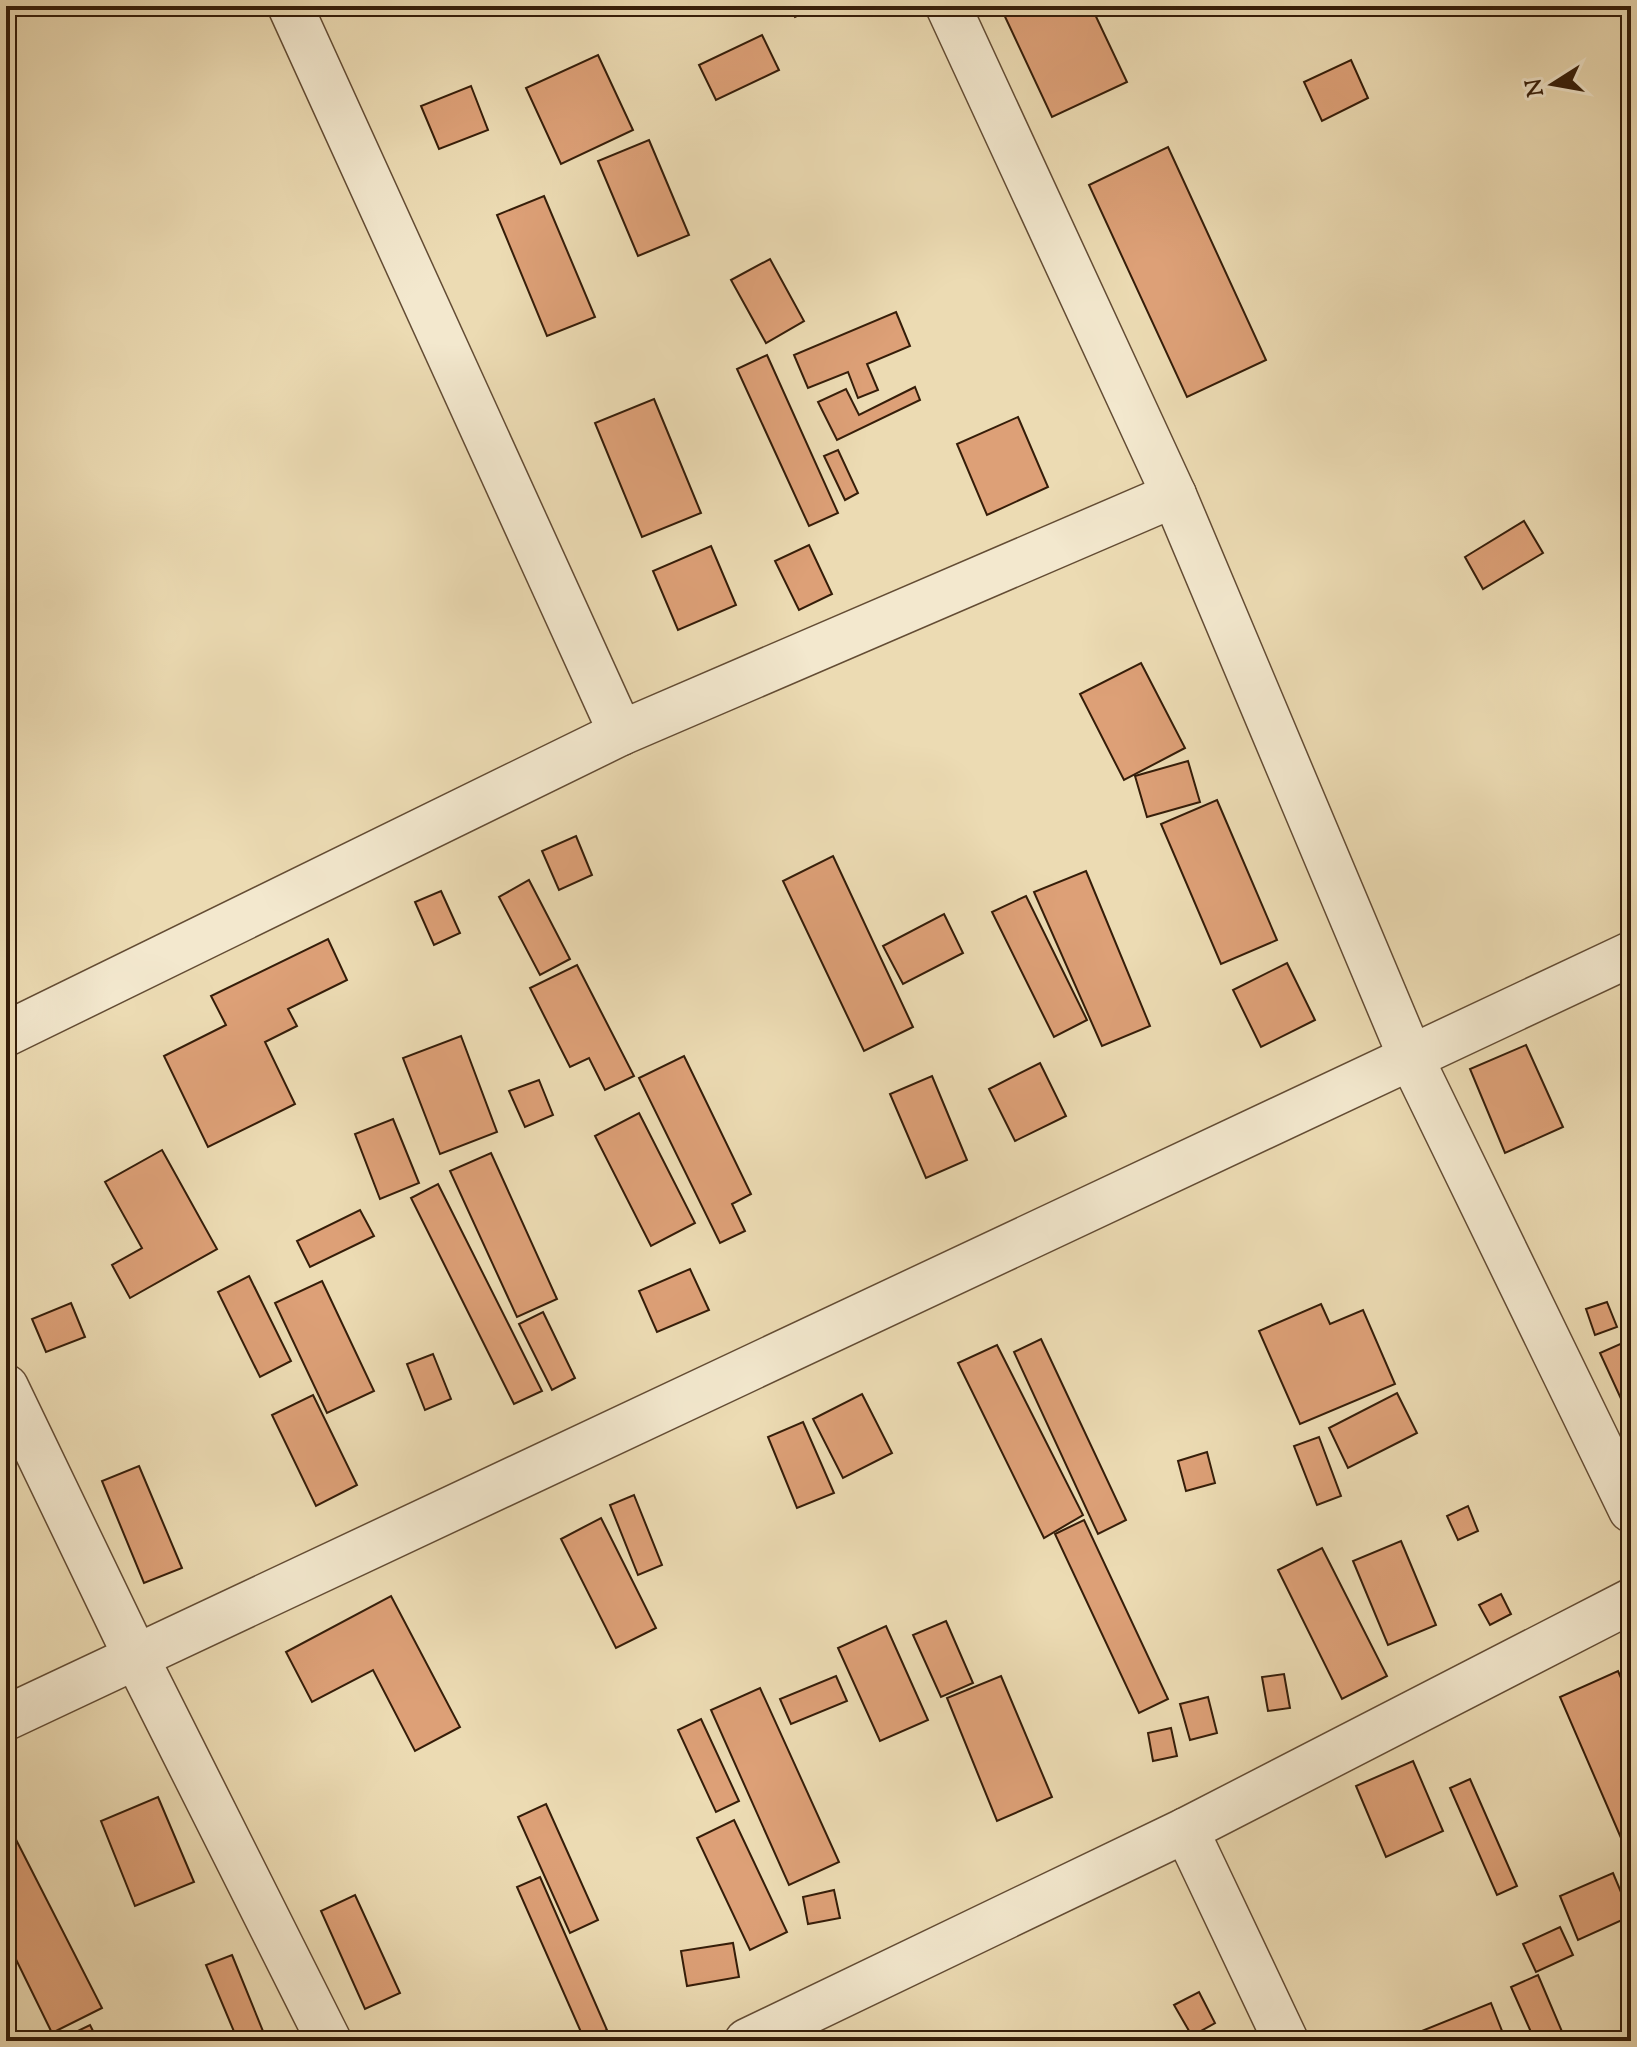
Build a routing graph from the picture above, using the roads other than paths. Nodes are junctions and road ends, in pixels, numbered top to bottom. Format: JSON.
{"nodes":[{"id":1,"x":290,"y":6,"type":"edge"},
{"id":2,"x":948,"y":6,"type":"edge"},
{"id":3,"x":1174,"y":495,"type":"junction"},
{"id":4,"x":621,"y":733,"type":"junction"},
{"id":5,"x":1631,"y":954,"type":"edge"},
{"id":6,"x":6,"y":1034,"type":"edge"},
{"id":7,"x":1411,"y":1058,"type":"junction"},
{"id":8,"x":6,"y":1387,"type":"edge"},
{"id":9,"x":1631,"y":1510,"type":"edge"},
{"id":10,"x":1631,"y":1601,"type":"edge"},
{"id":11,"x":136,"y":1657,"type":"junction"},
{"id":12,"x":6,"y":1718,"type":"edge"},
{"id":13,"x":1186,"y":1830,"type":"junction"},
{"id":14,"x":329,"y":2041,"type":"edge"},
{"id":15,"x":747,"y":2041,"type":"edge"},
{"id":16,"x":1286,"y":2041,"type":"edge"}],
"edges":[{"from":1,"to":4,"type":"street"},
{"from":2,"to":3,"type":"street"},
{"from":3,"to":4,"type":"street"},
{"from":3,"to":7,"type":"street"},
{"from":4,"to":6,"type":"street"},
{"from":5,"to":7,"type":"street"},
{"from":7,"to":9,"type":"street"},
{"from":7,"to":11,"type":"street"},
{"from":8,"to":11,"type":"street"},
{"from":10,"to":13,"type":"street"},
{"from":11,"to":12,"type":"street"},
{"from":11,"to":14,"type":"street"},
{"from":13,"to":15,"type":"street"},
{"from":13,"to":16,"type":"street"}]}
